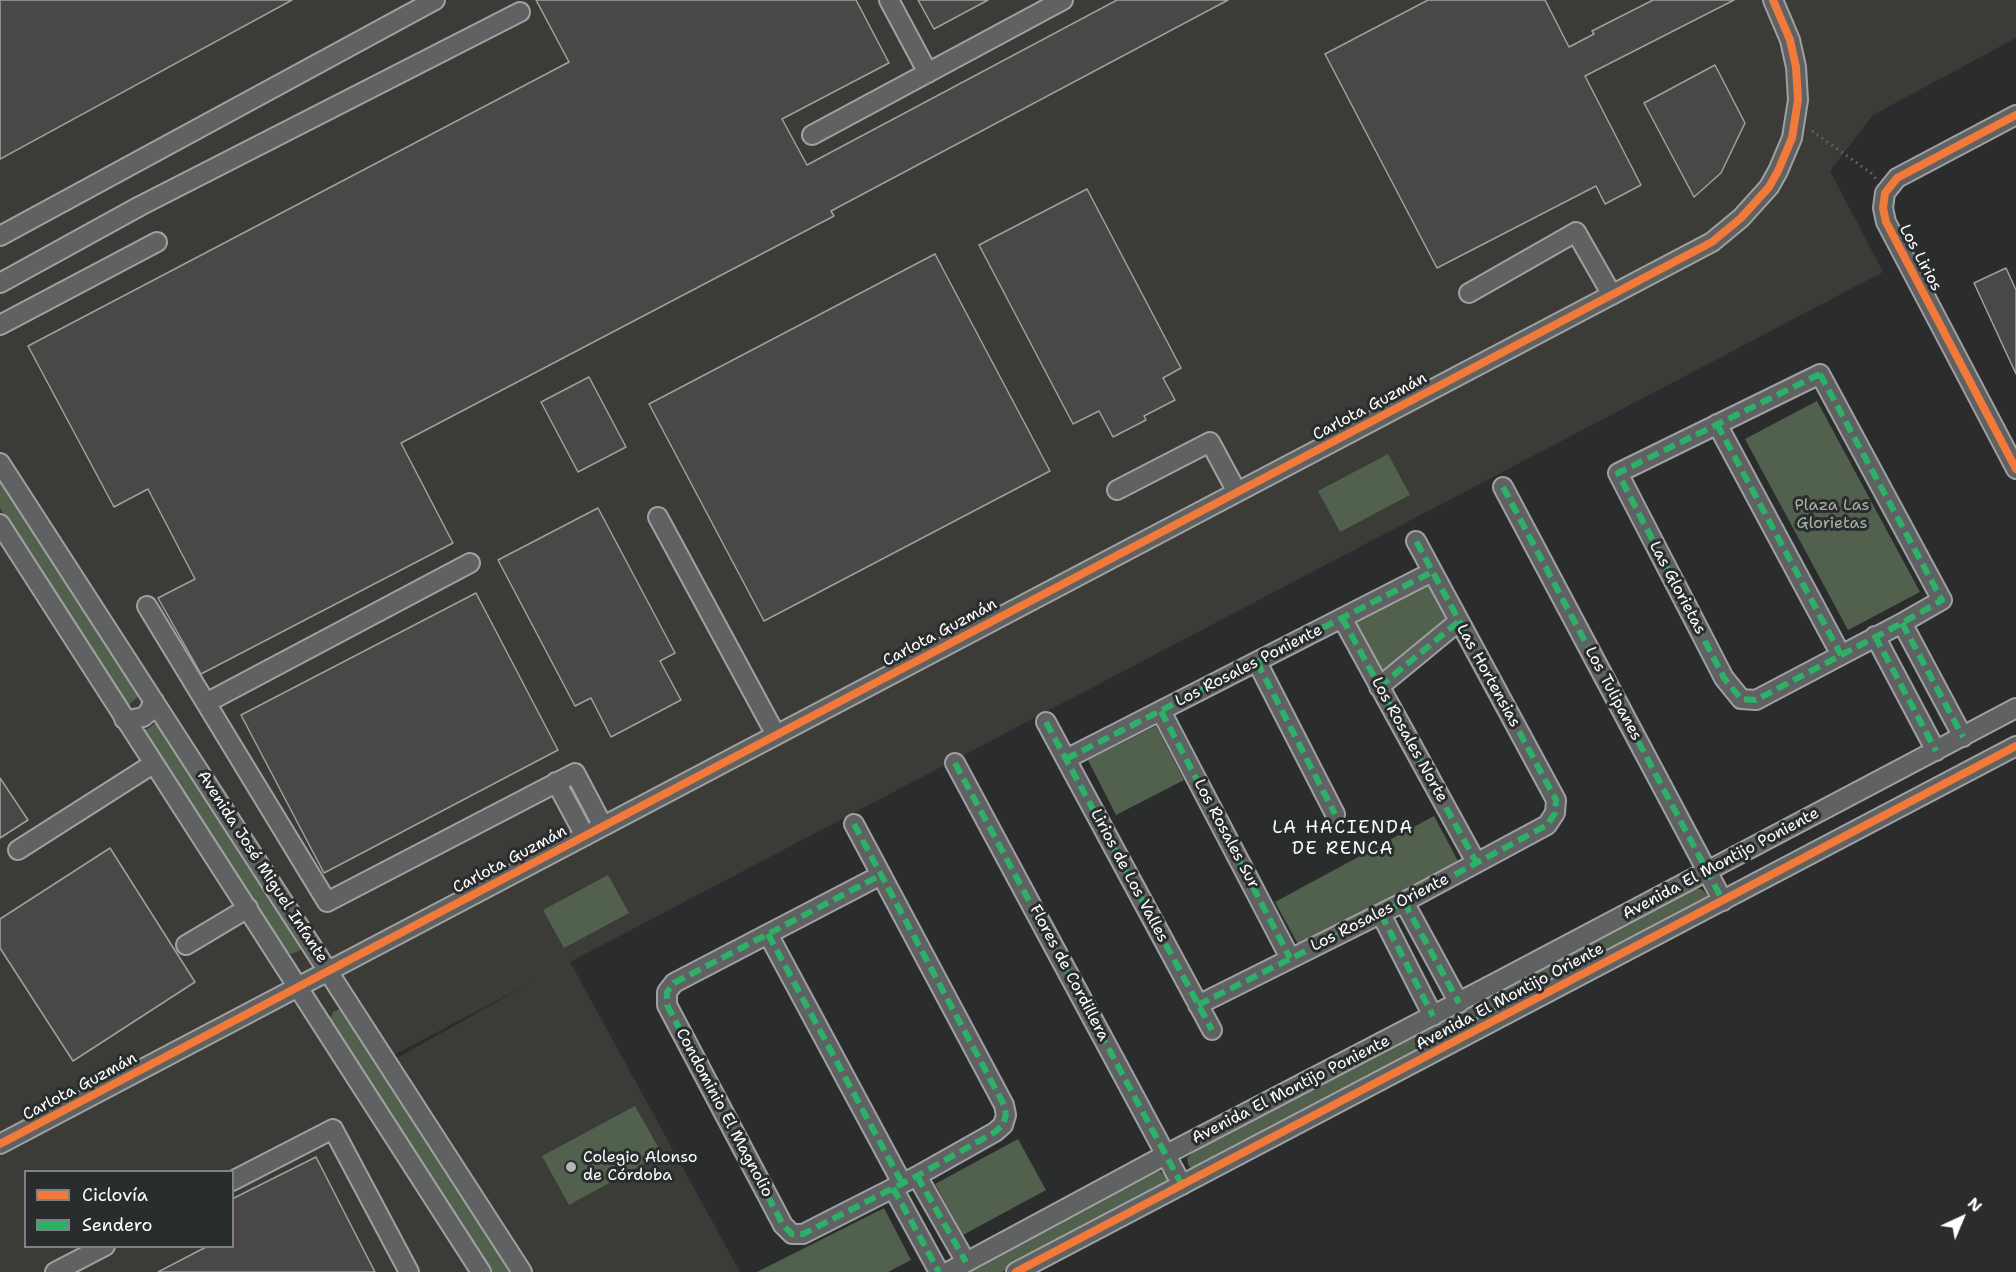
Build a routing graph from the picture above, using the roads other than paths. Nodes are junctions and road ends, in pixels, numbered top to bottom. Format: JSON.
{"nodes":[{"id":1,"x":435,"y":0,"type":"edge"},
{"id":2,"x":889,"y":0,"type":"edge"},
{"id":3,"x":1064,"y":0,"type":"edge"},
{"id":4,"x":1773,"y":0,"type":"edge"},
{"id":5,"x":520,"y":12,"type":"dead end"},
{"id":6,"x":928,"y":73,"type":"junction"},
{"id":7,"x":2016,"y":115,"type":"edge"},
{"id":8,"x":812,"y":135,"type":"dead end"},
{"id":9,"x":0,"y":236,"type":"edge"},
{"id":10,"x":157,"y":242,"type":"dead end"},
{"id":11,"x":0,"y":283,"type":"edge"},
{"id":12,"x":1469,"y":293,"type":"dead end"},
{"id":13,"x":1612,"y":295,"type":"junction"},
{"id":14,"x":0,"y":325,"type":"edge"},
{"id":15,"x":1717,"y":424,"type":"junction"},
{"id":16,"x":0,"y":463,"type":"edge"},
{"id":17,"x":2016,"y":469,"type":"edge"},
{"id":18,"x":1503,"y":487,"type":"dead end"},
{"id":19,"x":1117,"y":490,"type":"dead end"},
{"id":20,"x":1237,"y":492,"type":"junction"},
{"id":21,"x":658,"y":517,"type":"dead end"},
{"id":22,"x":0,"y":524,"type":"edge"},
{"id":23,"x":1416,"y":541,"type":"dead end"},
{"id":24,"x":471,"y":563,"type":"dead end"},
{"id":25,"x":1432,"y":572,"type":"junction"},
{"id":26,"x":147,"y":606,"type":"dead end"},
{"id":27,"x":1342,"y":618,"type":"junction"},
{"id":28,"x":1458,"y":622,"type":"junction"},
{"id":29,"x":1902,"y":623,"type":"junction"},
{"id":30,"x":1875,"y":636,"type":"junction"},
{"id":31,"x":1841,"y":655,"type":"junction"},
{"id":32,"x":1257,"y":662,"type":"junction"},
{"id":33,"x":1380,"y":687,"type":"junction"},
{"id":34,"x":154,"y":701,"type":"junction"},
{"id":35,"x":206,"y":703,"type":"junction"},
{"id":36,"x":2016,"y":708,"type":"edge"},
{"id":37,"x":1161,"y":711,"type":"junction"},
{"id":38,"x":124,"y":719,"type":"junction"},
{"id":39,"x":1046,"y":722,"type":"dead end"},
{"id":40,"x":776,"y":735,"type":"junction"},
{"id":41,"x":1963,"y":737,"type":"junction"},
{"id":42,"x":2016,"y":746,"type":"edge"},
{"id":43,"x":1936,"y":751,"type":"junction"},
{"id":44,"x":1066,"y":759,"type":"junction"},
{"id":45,"x":956,"y":763,"type":"dead end"},
{"id":46,"x":153,"y":764,"type":"junction"},
{"id":47,"x":556,"y":782,"type":"junction"},
{"id":48,"x":1555,"y":813,"type":"joint"},
{"id":49,"x":1335,"y":814,"type":"dead end"},
{"id":50,"x":854,"y":824,"type":"dead end"},
{"id":51,"x":603,"y":826,"type":"junction"},
{"id":52,"x":585,"y":836,"type":"junction"},
{"id":53,"x":18,"y":850,"type":"dead end"},
{"id":54,"x":1476,"y":862,"type":"junction"},
{"id":55,"x":1708,"y":871,"type":"junction"},
{"id":56,"x":881,"y":875,"type":"junction"},
{"id":57,"x":1724,"y":901,"type":"junction"},
{"id":58,"x":1404,"y":902,"type":"junction"},
{"id":59,"x":248,"y":908,"type":"junction"},
{"id":60,"x":1381,"y":914,"type":"junction"},
{"id":61,"x":768,"y":934,"type":"junction"},
{"id":62,"x":186,"y":945,"type":"dead end"},
{"id":63,"x":1290,"y":958,"type":"junction"},
{"id":64,"x":329,"y":971,"type":"junction"},
{"id":65,"x":298,"y":987,"type":"junction"},
{"id":66,"x":1459,"y":1003,"type":"junction"},
{"id":67,"x":1198,"y":1005,"type":"junction"},
{"id":68,"x":1433,"y":1016,"type":"junction"},
{"id":69,"x":1212,"y":1030,"type":"dead end"},
{"id":70,"x":0,"y":1144,"type":"edge"},
{"id":71,"x":1167,"y":1154,"type":"junction"},
{"id":72,"x":234,"y":1180,"type":"edge"},
{"id":73,"x":904,"y":1182,"type":"junction"},
{"id":74,"x":1182,"y":1185,"type":"junction"},
{"id":75,"x":101,"y":1248,"type":"edge"},
{"id":76,"x":966,"y":1262,"type":"junction"},
{"id":77,"x":55,"y":1272,"type":"edge"},
{"id":78,"x":409,"y":1272,"type":"edge"},
{"id":79,"x":481,"y":1272,"type":"edge"},
{"id":80,"x":522,"y":1272,"type":"edge"},
{"id":81,"x":939,"y":1272,"type":"edge"},
{"id":82,"x":948,"y":1272,"type":"edge"},
{"id":83,"x":1016,"y":1272,"type":"edge"}],
"edges":[{"from":1,"to":9,"type":"street"},
{"from":2,"to":6,"type":"street"},
{"from":3,"to":6,"type":"street"},
{"from":4,"to":13,"type":"street","name":"Carlota Guzmán"},
{"from":5,"to":11,"type":"street"},
{"from":6,"to":8,"type":"street"},
{"from":7,"to":17,"type":"street","name":"Los Lirios"},
{"from":10,"to":14,"type":"street"},
{"from":12,"to":13,"type":"street"},
{"from":13,"to":20,"type":"street","name":"Carlota Guzmán"},
{"from":15,"to":29,"type":"street","name":"Las Glorietas"},
{"from":15,"to":31,"type":"street"},
{"from":15,"to":31,"type":"street","name":"Las Glorietas"},
{"from":16,"to":34,"type":"street","name":"Avenida José Miguel Infante"},
{"from":18,"to":55,"type":"street","name":"Los Tulipanes"},
{"from":19,"to":20,"type":"street"},
{"from":20,"to":40,"type":"street","name":"Carlota Guzmán"},
{"from":21,"to":40,"type":"street"},
{"from":22,"to":38,"type":"street","name":"Avenida José Miguel Infante"},
{"from":23,"to":25,"type":"street","name":"Las Hortensias"},
{"from":24,"to":35,"type":"street"},
{"from":25,"to":27,"type":"street","name":"Los Rosales Poniente"},
{"from":25,"to":28,"type":"street","name":"Las Hortensias"},
{"from":26,"to":35,"type":"street"},
{"from":27,"to":32,"type":"street","name":"Los Rosales Poniente"},
{"from":27,"to":33,"type":"street","name":"Los Rosales Norte"},
{"from":28,"to":33,"type":"street"},
{"from":28,"to":48,"type":"street","name":"Las Hortensias"},
{"from":29,"to":30,"type":"street","name":"Las Glorietas"},
{"from":29,"to":41,"type":"street"},
{"from":30,"to":31,"type":"street","name":"Las Glorietas"},
{"from":30,"to":43,"type":"street"},
{"from":32,"to":37,"type":"street","name":"Los Rosales Poniente"},
{"from":32,"to":49,"type":"street"},
{"from":33,"to":54,"type":"street","name":"Los Rosales Norte"},
{"from":34,"to":38,"type":"street"},
{"from":34,"to":64,"type":"street","name":"Avenida José Miguel Infante"},
{"from":35,"to":47,"type":"street"},
{"from":36,"to":41,"type":"street","name":"Avenida El Montijo Poniente"},
{"from":37,"to":44,"type":"street","name":"Los Rosales Poniente"},
{"from":37,"to":63,"type":"street","name":"Los Rosales Sur"},
{"from":38,"to":46,"type":"street","name":"Avenida José Miguel Infante"},
{"from":39,"to":44,"type":"street","name":"Lirios de Los Valles"},
{"from":40,"to":51,"type":"street","name":"Carlota Guzmán"},
{"from":41,"to":43,"type":"street","name":"Avenida El Montijo Poniente"},
{"from":42,"to":57,"type":"street","name":"Avenida El Montijo Oriente"},
{"from":43,"to":55,"type":"street","name":"Avenida El Montijo Poniente"},
{"from":44,"to":67,"type":"street","name":"Lirios de Los Valles"},
{"from":45,"to":71,"type":"street","name":"Flores de Cordillera"},
{"from":46,"to":53,"type":"street"},
{"from":46,"to":59,"type":"street","name":"Avenida José Miguel Infante"},
{"from":47,"to":51,"type":"street"},
{"from":47,"to":52,"type":"street"},
{"from":48,"to":54,"type":"street","name":"Los Rosales Oriente"},
{"from":50,"to":56,"type":"street","name":"Condominio El Magnolio"},
{"from":51,"to":52,"type":"street","name":"Carlota Guzmán"},
{"from":52,"to":64,"type":"street","name":"Carlota Guzmán"},
{"from":54,"to":58,"type":"street","name":"Los Rosales Oriente"},
{"from":55,"to":57,"type":"street","name":"Los Tulipanes"},
{"from":55,"to":66,"type":"street","name":"Avenida El Montijo Poniente"},
{"from":56,"to":61,"type":"street","name":"Condominio El Magnolio"},
{"from":56,"to":73,"type":"street","name":"Condominio El Magnolio"},
{"from":57,"to":74,"type":"street","name":"Avenida El Montijo Oriente"},
{"from":58,"to":60,"type":"street","name":"Los Rosales Oriente"},
{"from":58,"to":66,"type":"street"},
{"from":59,"to":62,"type":"street"},
{"from":59,"to":65,"type":"street","name":"Avenida José Miguel Infante"},
{"from":60,"to":63,"type":"street","name":"Los Rosales Oriente"},
{"from":60,"to":68,"type":"street"},
{"from":61,"to":73,"type":"street"},
{"from":61,"to":73,"type":"street","name":"Condominio El Magnolio"},
{"from":63,"to":67,"type":"street","name":"Los Rosales Oriente"},
{"from":64,"to":65,"type":"street","name":"Carlota Guzmán"},
{"from":64,"to":80,"type":"street","name":"Avenida José Miguel Infante"},
{"from":65,"to":70,"type":"street","name":"Carlota Guzmán"},
{"from":65,"to":79,"type":"street","name":"Avenida José Miguel Infante"},
{"from":66,"to":68,"type":"street","name":"Avenida El Montijo Poniente"},
{"from":67,"to":69,"type":"street","name":"Lirios de Los Valles"},
{"from":68,"to":71,"type":"street","name":"Avenida El Montijo Poniente"},
{"from":71,"to":74,"type":"street","name":"Flores de Cordillera"},
{"from":71,"to":76,"type":"street","name":"Avenida El Montijo Poniente"},
{"from":72,"to":78,"type":"street"},
{"from":73,"to":76,"type":"street"},
{"from":73,"to":81,"type":"street"},
{"from":74,"to":83,"type":"street","name":"Avenida El Montijo Oriente"},
{"from":75,"to":77,"type":"street"},
{"from":76,"to":82,"type":"street","name":"Avenida El Montijo Poniente"}]}
